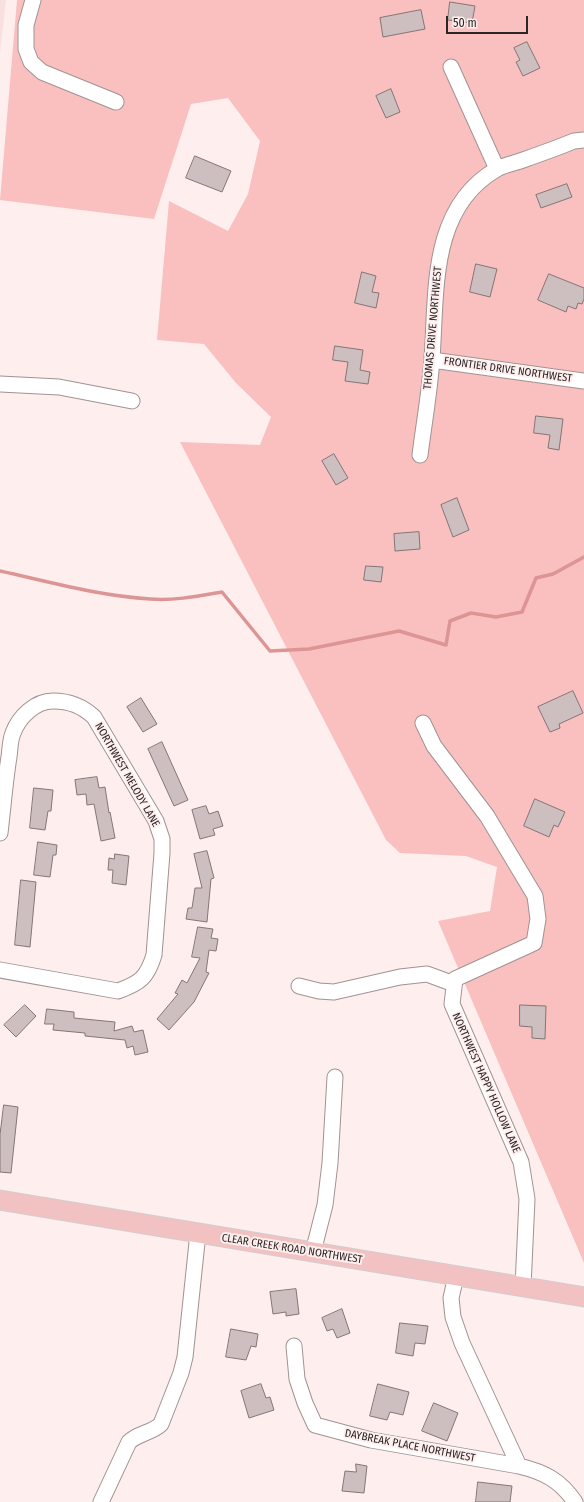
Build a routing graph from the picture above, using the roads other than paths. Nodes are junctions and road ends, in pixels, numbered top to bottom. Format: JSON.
{"nodes":[{"id":1,"x":33,"y":0,"type":"edge"},
{"id":2,"x":451,"y":67,"type":"dead end"},
{"id":3,"x":116,"y":102,"type":"dead end"},
{"id":4,"x":584,"y":140,"type":"edge"},
{"id":5,"x":497,"y":169,"type":"junction"},
{"id":6,"x":432,"y":360,"type":"junction"},
{"id":7,"x":584,"y":381,"type":"edge"},
{"id":8,"x":0,"y":384,"type":"edge"},
{"id":9,"x":132,"y":401,"type":"dead end"},
{"id":10,"x":420,"y":455,"type":"dead end"},
{"id":11,"x":423,"y":723,"type":"dead end"},
{"id":12,"x":0,"y":833,"type":"edge"},
{"id":13,"x":0,"y":970,"type":"edge"},
{"id":14,"x":454,"y":984,"type":"junction"},
{"id":15,"x":299,"y":986,"type":"dead end"},
{"id":16,"x":335,"y":1078,"type":"dead end"},
{"id":17,"x":0,"y":1200,"type":"edge"},
{"id":18,"x":198,"y":1233,"type":"junction"},
{"id":19,"x":313,"y":1252,"type":"junction"},
{"id":20,"x":456,"y":1276,"type":"junction"},
{"id":21,"x":523,"y":1287,"type":"junction"},
{"id":22,"x":584,"y":1297,"type":"edge"},
{"id":23,"x":294,"y":1346,"type":"dead end"},
{"id":24,"x":519,"y":1466,"type":"junction"},
{"id":25,"x":101,"y":1502,"type":"edge"},
{"id":26,"x":575,"y":1502,"type":"edge"}],
"edges":[{"from":1,"to":3,"type":"street"},
{"from":2,"to":5,"type":"street"},
{"from":4,"to":5,"type":"street","name":"THOMAS DRIVE NORTHWEST"},
{"from":5,"to":6,"type":"street","name":"THOMAS DRIVE NORTHWEST"},
{"from":6,"to":7,"type":"street","name":"FRONTIER DRIVE NORTHWEST"},
{"from":6,"to":10,"type":"street","name":"THOMAS DRIVE NORTHWEST"},
{"from":8,"to":9,"type":"street"},
{"from":11,"to":14,"type":"street"},
{"from":12,"to":13,"type":"street","name":"NORTHWEST MELODY LANE"},
{"from":14,"to":15,"type":"street"},
{"from":14,"to":21,"type":"street","name":"NORTHWEST HAPPY HOLLOW LANE"},
{"from":16,"to":19,"type":"street"},
{"from":17,"to":18,"type":"main road","name":"CLEAR CREEK ROAD NORTHWEST"},
{"from":18,"to":19,"type":"main road","name":"CLEAR CREEK ROAD NORTHWEST"},
{"from":18,"to":25,"type":"street"},
{"from":19,"to":20,"type":"main road","name":"CLEAR CREEK ROAD NORTHWEST"},
{"from":20,"to":21,"type":"main road","name":"CLEAR CREEK ROAD NORTHWEST"},
{"from":20,"to":24,"type":"street"},
{"from":21,"to":22,"type":"main road","name":"CLEAR CREEK ROAD NORTHWEST"},
{"from":23,"to":24,"type":"street","name":"DAYBREAK PLACE NORTHWEST"},
{"from":24,"to":26,"type":"street","name":"DAYBREAK PLACE NORTHWEST"}]}
